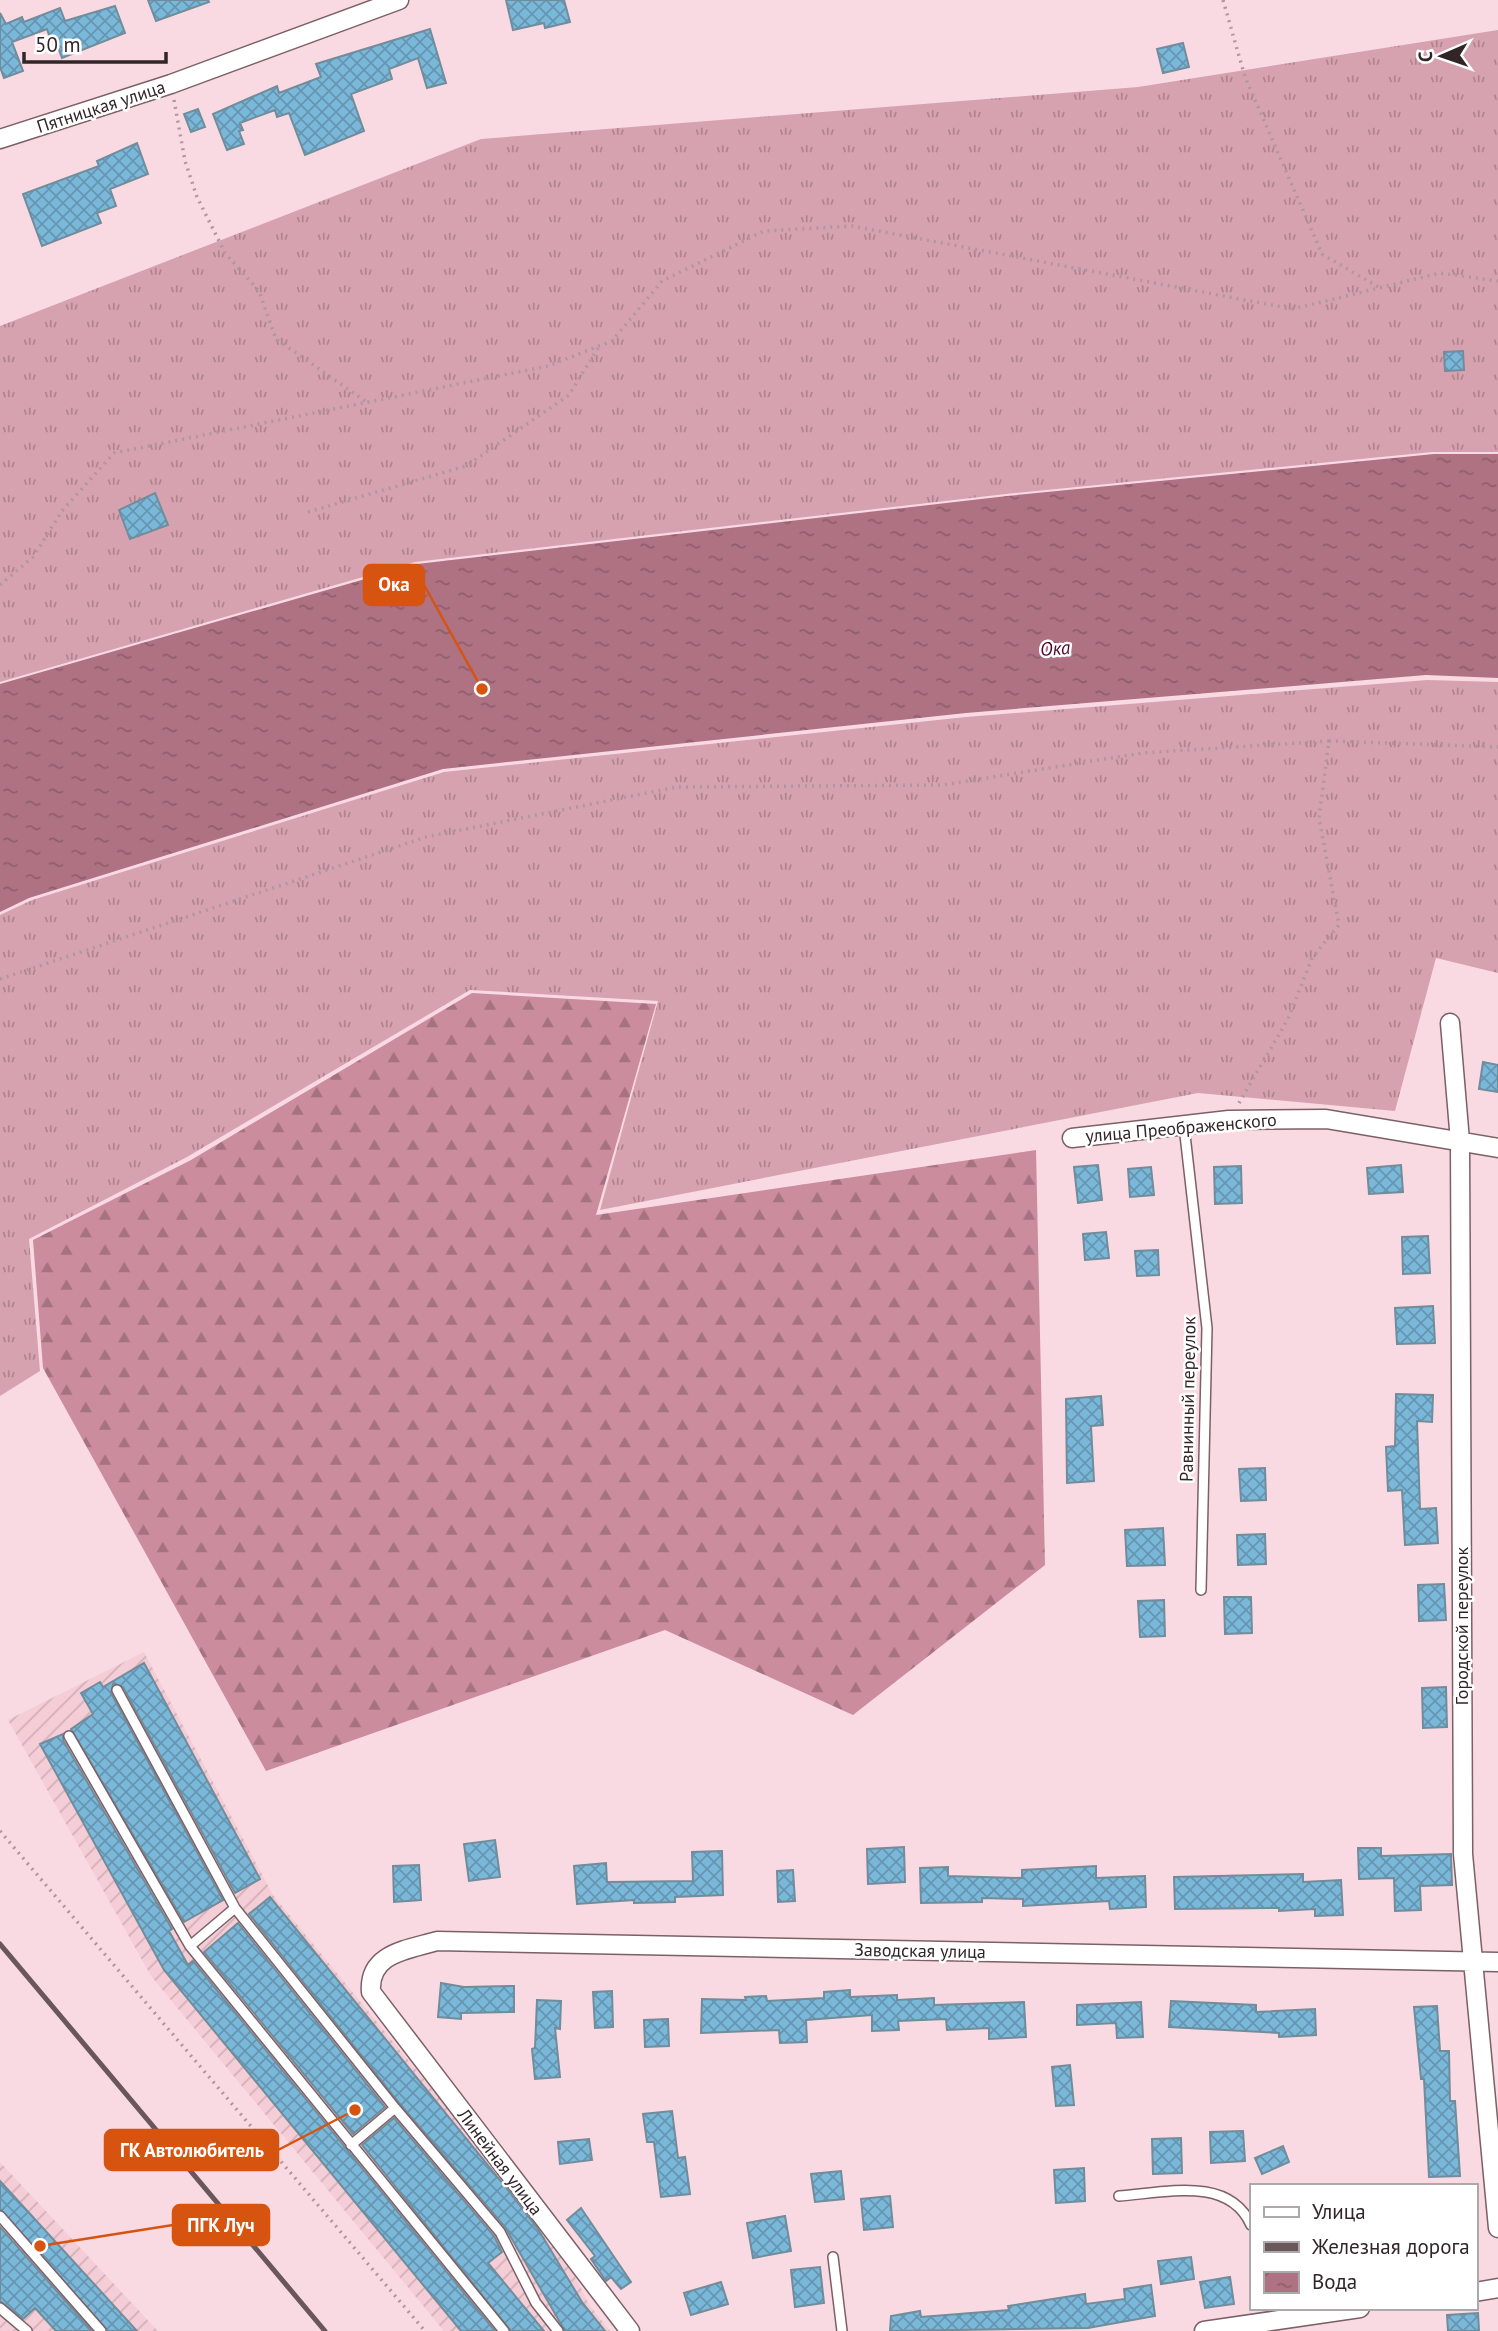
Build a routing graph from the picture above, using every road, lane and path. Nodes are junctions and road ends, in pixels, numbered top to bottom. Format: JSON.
{"nodes":[{"id":1,"x":398,"y":0,"type":"edge"},
{"id":2,"x":1223,"y":0,"type":"edge"},
{"id":3,"x":374,"y":5,"type":"edge"},
{"id":4,"x":171,"y":84,"type":"junction"},
{"id":5,"x":0,"y":139,"type":"edge"},
{"id":6,"x":1498,"y":281,"type":"edge"},
{"id":7,"x":1380,"y":288,"type":"junction"},
{"id":8,"x":599,"y":346,"type":"junction"},
{"id":9,"x":365,"y":401,"type":"junction"},
{"id":10,"x":308,"y":512,"type":"dead end"},
{"id":11,"x":0,"y":585,"type":"edge"},
{"id":12,"x":1329,"y":741,"type":"junction"},
{"id":13,"x":1498,"y":747,"type":"edge"},
{"id":14,"x":0,"y":979,"type":"edge"},
{"id":15,"x":1450,"y":1023,"type":"dead end"},
{"id":16,"x":1229,"y":1120,"type":"junction"},
{"id":17,"x":1184,"y":1126,"type":"junction"},
{"id":18,"x":1072,"y":1138,"type":"dead end"},
{"id":19,"x":1460,"y":1141,"type":"junction"},
{"id":20,"x":1498,"y":1149,"type":"edge"},
{"id":21,"x":1200,"y":1590,"type":"dead end"},
{"id":22,"x":117,"y":1690,"type":"dead end"},
{"id":23,"x":69,"y":1735,"type":"dead end"},
{"id":24,"x":0,"y":1831,"type":"edge"},
{"id":25,"x":235,"y":1909,"type":"junction"},
{"id":26,"x":190,"y":1946,"type":"junction"},
{"id":27,"x":1473,"y":1962,"type":"junction"},
{"id":28,"x":1498,"y":1962,"type":"edge"},
{"id":29,"x":370,"y":1992,"type":"joint"},
{"id":30,"x":395,"y":2108,"type":"junction"},
{"id":31,"x":351,"y":2145,"type":"junction"},
{"id":32,"x":1119,"y":2196,"type":"dead end"},
{"id":33,"x":0,"y":2216,"type":"edge"},
{"id":34,"x":1250,"y":2224,"type":"edge"},
{"id":35,"x":1498,"y":2228,"type":"edge"},
{"id":36,"x":832,"y":2257,"type":"dead end"},
{"id":37,"x":1498,"y":2288,"type":"edge"},
{"id":38,"x":1477,"y":2292,"type":"edge"},
{"id":39,"x":0,"y":2308,"type":"edge"},
{"id":40,"x":1335,"y":2310,"type":"edge"},
{"id":41,"x":1273,"y":2315,"type":"edge"},
{"id":42,"x":27,"y":2331,"type":"edge"},
{"id":43,"x":101,"y":2331,"type":"edge"},
{"id":44,"x":425,"y":2331,"type":"edge"},
{"id":45,"x":504,"y":2331,"type":"edge"},
{"id":46,"x":558,"y":2331,"type":"edge"},
{"id":47,"x":630,"y":2331,"type":"edge"},
{"id":48,"x":842,"y":2331,"type":"edge"},
{"id":49,"x":1204,"y":2331,"type":"edge"}],
"edges":[{"from":1,"to":3,"type":"street","name":"Пятницкая улица"},
{"from":2,"to":7,"type":"path"},
{"from":3,"to":4,"type":"street","name":"Пятницкая улица"},
{"from":4,"to":5,"type":"street","name":"Пятницкая улица"},
{"from":4,"to":9,"type":"path"},
{"from":6,"to":7,"type":"path"},
{"from":7,"to":8,"type":"path"},
{"from":8,"to":9,"type":"path"},
{"from":8,"to":10,"type":"path"},
{"from":9,"to":11,"type":"path"},
{"from":12,"to":13,"type":"path"},
{"from":12,"to":14,"type":"path"},
{"from":12,"to":16,"type":"path"},
{"from":15,"to":19,"type":"street","name":"Городской переулок"},
{"from":16,"to":17,"type":"street","name":"улица Преображенского"},
{"from":16,"to":19,"type":"street","name":"улица Преображенского"},
{"from":17,"to":18,"type":"street","name":"улица Преображенского"},
{"from":17,"to":21,"type":"lane","name":"Равнинный переулок"},
{"from":19,"to":20,"type":"street","name":"улица Преображенского"},
{"from":19,"to":27,"type":"street","name":"Городской переулок"},
{"from":22,"to":25,"type":"lane"},
{"from":23,"to":26,"type":"lane"},
{"from":24,"to":44,"type":"path"},
{"from":25,"to":26,"type":"lane"},
{"from":25,"to":30,"type":"lane"},
{"from":26,"to":31,"type":"lane"},
{"from":27,"to":28,"type":"street","name":"Заводская улица"},
{"from":27,"to":29,"type":"street","name":"Заводская улица"},
{"from":27,"to":35,"type":"street","name":"Городской переулок"},
{"from":29,"to":47,"type":"street","name":"Линейная улица"},
{"from":30,"to":31,"type":"lane"},
{"from":30,"to":46,"type":"lane"},
{"from":31,"to":45,"type":"lane"},
{"from":32,"to":34,"type":"lane"},
{"from":33,"to":43,"type":"lane"},
{"from":36,"to":48,"type":"lane"},
{"from":37,"to":38,"type":"street"},
{"from":39,"to":42,"type":"lane"},
{"from":40,"to":41,"type":"street"},
{"from":41,"to":49,"type":"street"}]}
